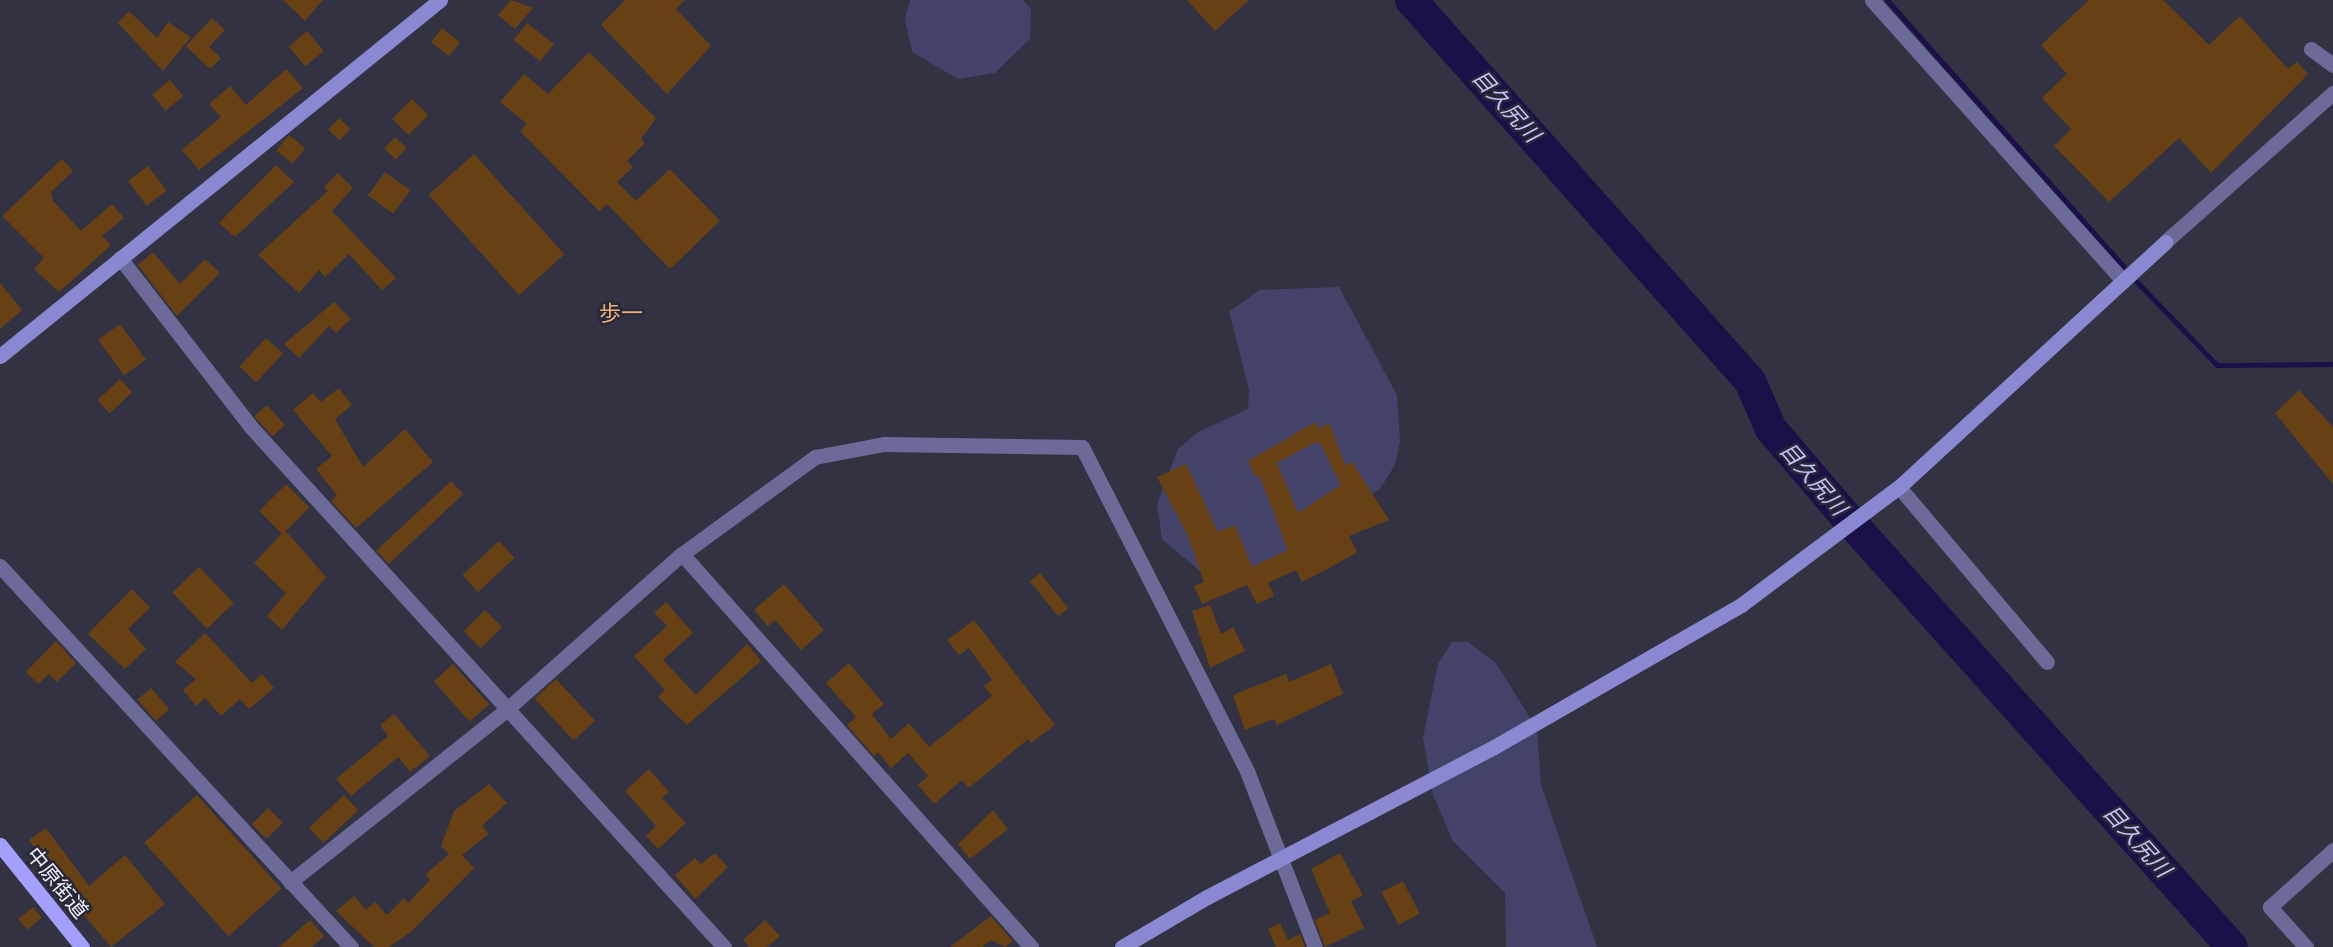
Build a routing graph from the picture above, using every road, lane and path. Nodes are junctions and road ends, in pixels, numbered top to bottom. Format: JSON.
{"nodes":[{"id":1,"x":440,"y":0,"type":"edge"},
{"id":2,"x":1872,"y":0,"type":"edge"},
{"id":3,"x":2311,"y":49,"type":"dead end"},
{"id":4,"x":2333,"y":65,"type":"edge"},
{"id":5,"x":2333,"y":93,"type":"edge"},
{"id":6,"x":120,"y":258,"type":"junction"},
{"id":7,"x":2123,"y":281,"type":"junction"},
{"id":8,"x":0,"y":356,"type":"edge"},
{"id":9,"x":1895,"y":489,"type":"junction"},
{"id":10,"x":682,"y":554,"type":"junction"},
{"id":11,"x":0,"y":566,"type":"edge"},
{"id":12,"x":2047,"y":662,"type":"dead end"},
{"id":13,"x":506,"y":710,"type":"junction"},
{"id":14,"x":0,"y":845,"type":"edge"},
{"id":15,"x":2333,"y":850,"type":"edge"},
{"id":16,"x":1278,"y":861,"type":"junction"},
{"id":17,"x":290,"y":882,"type":"junction"},
{"id":18,"x":347,"y":945,"type":"edge"},
{"id":19,"x":82,"y":947,"type":"edge"},
{"id":20,"x":724,"y":947,"type":"edge"},
{"id":21,"x":1031,"y":947,"type":"edge"},
{"id":22,"x":1122,"y":947,"type":"edge"},
{"id":23,"x":1314,"y":947,"type":"edge"},
{"id":24,"x":2306,"y":947,"type":"edge"}],
"edges":[{"from":1,"to":6,"type":"street"},
{"from":2,"to":7,"type":"street"},
{"from":3,"to":4,"type":"street"},
{"from":5,"to":7,"type":"street"},
{"from":6,"to":8,"type":"street"},
{"from":6,"to":13,"type":"street"},
{"from":7,"to":9,"type":"street"},
{"from":9,"to":12,"type":"street"},
{"from":9,"to":16,"type":"street"},
{"from":10,"to":13,"type":"street"},
{"from":10,"to":16,"type":"street"},
{"from":10,"to":21,"type":"street"},
{"from":11,"to":17,"type":"street"},
{"from":13,"to":17,"type":"street"},
{"from":13,"to":20,"type":"street"},
{"from":14,"to":19,"type":"main road","name":"中原街道"},
{"from":15,"to":24,"type":"street"},
{"from":16,"to":22,"type":"street"},
{"from":16,"to":23,"type":"street"},
{"from":17,"to":18,"type":"street"}]}
